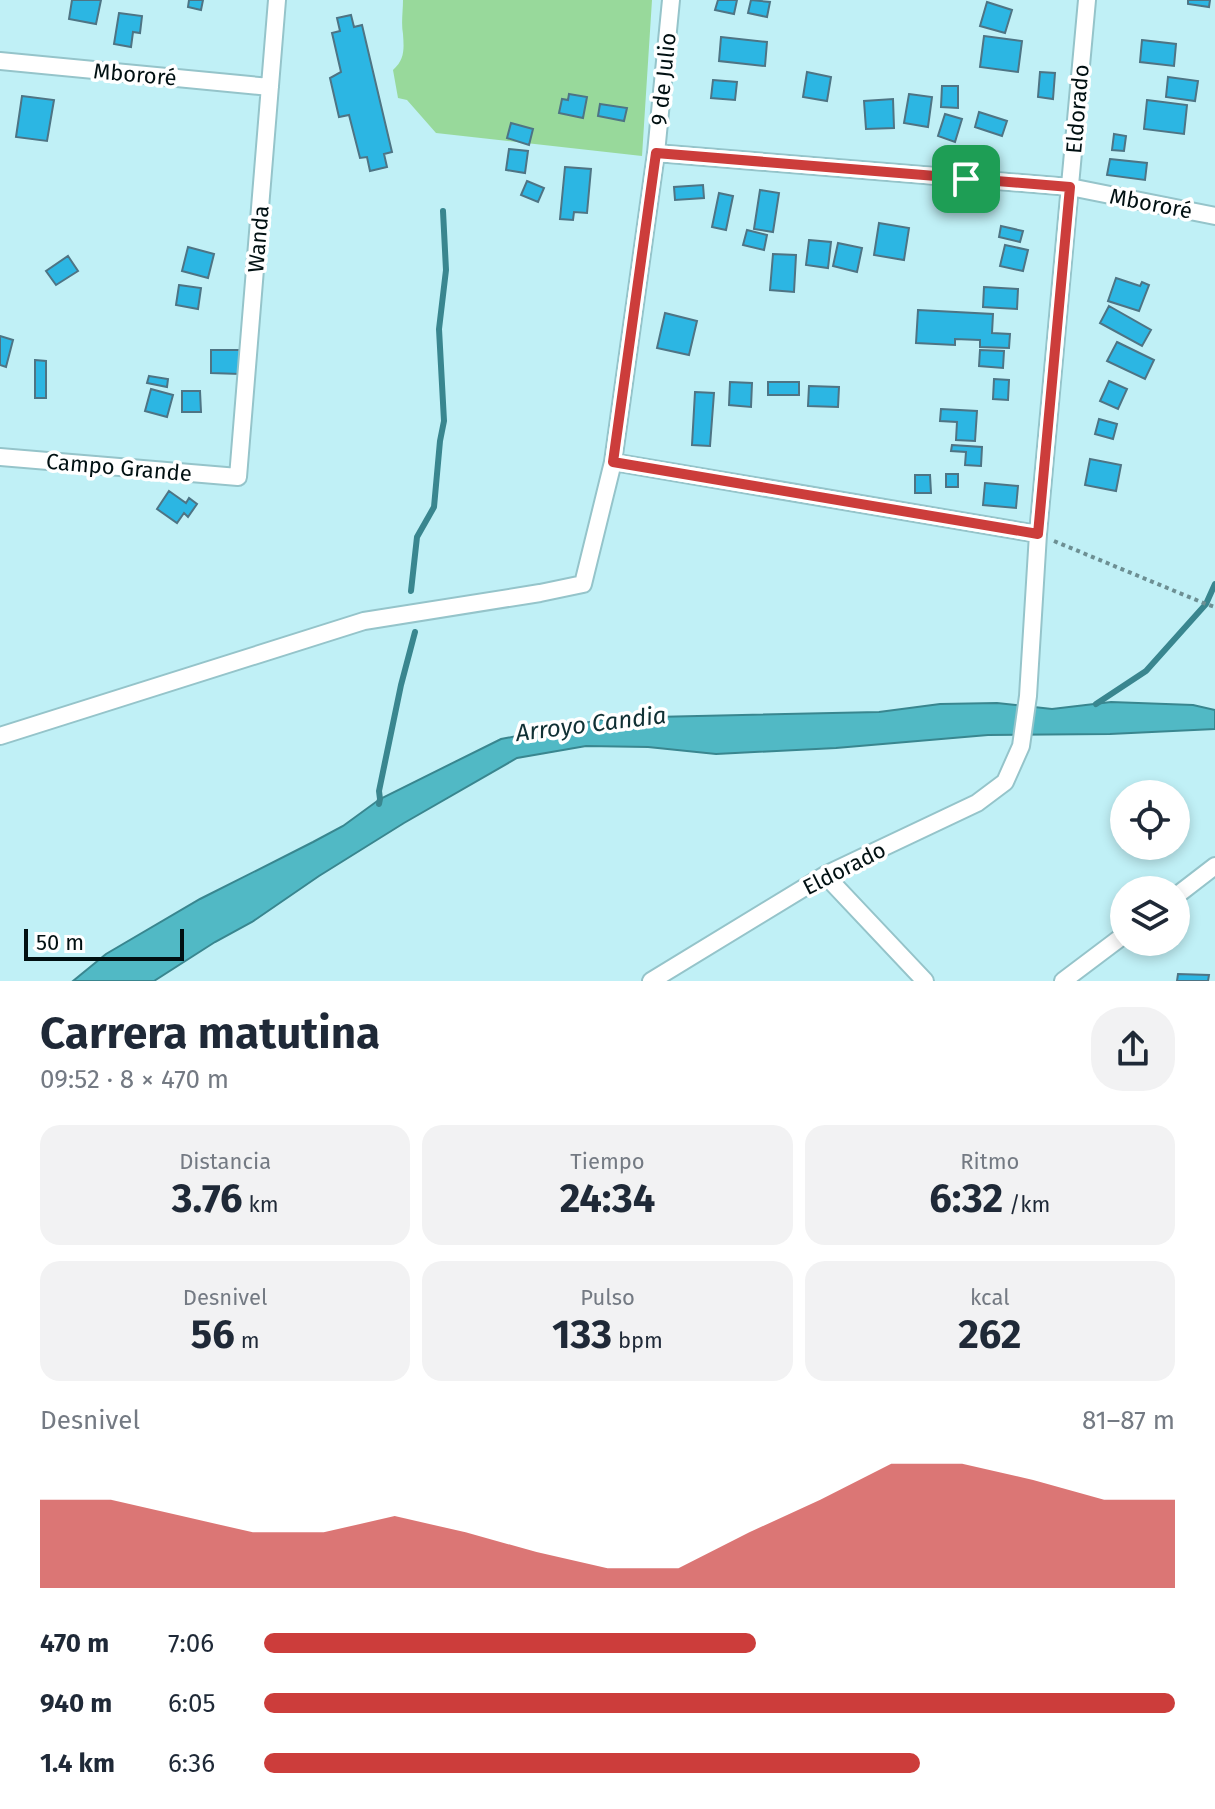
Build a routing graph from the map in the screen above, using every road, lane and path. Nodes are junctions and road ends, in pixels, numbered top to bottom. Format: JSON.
{"nodes":[{"id":1,"x":277,"y":0,"type":"edge"},
{"id":2,"x":671,"y":0,"type":"edge"},
{"id":3,"x":1087,"y":0,"type":"edge"},
{"id":4,"x":0,"y":61,"type":"edge"},
{"id":5,"x":270,"y":87,"type":"junction"},
{"id":6,"x":656,"y":153,"type":"junction"},
{"id":7,"x":1070,"y":187,"type":"junction"},
{"id":8,"x":1215,"y":216,"type":"edge"},
{"id":9,"x":0,"y":457,"type":"edge"},
{"id":10,"x":613,"y":462,"type":"junction"},
{"id":11,"x":238,"y":477,"type":"joint"},
{"id":12,"x":1038,"y":534,"type":"junction"},
{"id":13,"x":1215,"y":607,"type":"edge"},
{"id":14,"x":0,"y":736,"type":"edge"},
{"id":15,"x":1215,"y":866,"type":"edge"},
{"id":16,"x":825,"y":875,"type":"junction"},
{"id":17,"x":1190,"y":885,"type":"edge"},
{"id":18,"x":1110,"y":946,"type":"edge"},
{"id":19,"x":651,"y":981,"type":"edge"},
{"id":20,"x":925,"y":981,"type":"edge"},
{"id":21,"x":1063,"y":981,"type":"edge"}],
"edges":[{"from":1,"to":5,"type":"street","name":"Wanda"},
{"from":2,"to":6,"type":"street","name":"9 de Julio"},
{"from":3,"to":7,"type":"street","name":"Eldorado"},
{"from":4,"to":5,"type":"street","name":"Mbororé"},
{"from":5,"to":11,"type":"street","name":"Wanda"},
{"from":6,"to":7,"type":"street","name":"Mbororé"},
{"from":6,"to":10,"type":"street","name":"9 de Julio"},
{"from":7,"to":8,"type":"street","name":"Mbororé"},
{"from":7,"to":12,"type":"street","name":"Eldorado"},
{"from":9,"to":11,"type":"street","name":"Campo Grande"},
{"from":10,"to":12,"type":"street"},
{"from":10,"to":14,"type":"street","name":"9 de Julio"},
{"from":12,"to":13,"type":"path"},
{"from":12,"to":16,"type":"street","name":"Eldorado"},
{"from":15,"to":17,"type":"street"},
{"from":16,"to":19,"type":"street","name":"Eldorado"},
{"from":16,"to":20,"type":"street"},
{"from":18,"to":21,"type":"street"}]}
